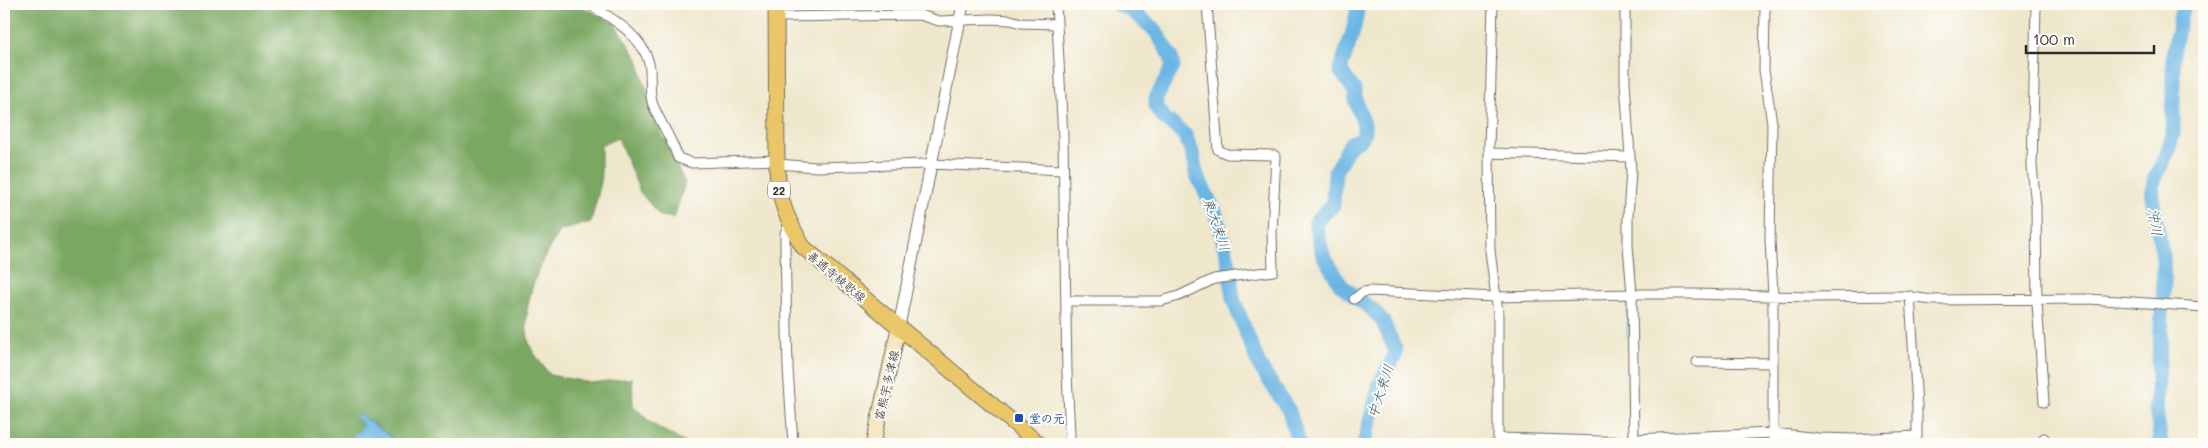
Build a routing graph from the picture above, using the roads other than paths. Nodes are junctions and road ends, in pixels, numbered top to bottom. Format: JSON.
{"nodes":[{"id":1,"x":589,"y":4,"type":"edge"},
{"id":2,"x":963,"y":4,"type":"edge"},
{"id":3,"x":1056,"y":4,"type":"edge"},
{"id":4,"x":1207,"y":4,"type":"edge"},
{"id":5,"x":1493,"y":4,"type":"edge"},
{"id":6,"x":1625,"y":4,"type":"edge"},
{"id":7,"x":1765,"y":4,"type":"edge"},
{"id":8,"x":2036,"y":4,"type":"edge"},
{"id":9,"x":776,"y":11,"type":"edge"},
{"id":10,"x":959,"y":22,"type":"junction"},
{"id":11,"x":1056,"y":24,"type":"junction"},
{"id":12,"x":1489,"y":153,"type":"junction"},
{"id":13,"x":1627,"y":157,"type":"junction"},
{"id":14,"x":777,"y":162,"type":"junction"},
{"id":15,"x":930,"y":164,"type":"junction"},
{"id":16,"x":1063,"y":170,"type":"junction"},
{"id":17,"x":790,"y":223,"type":"junction"},
{"id":18,"x":1629,"y":295,"type":"junction"},
{"id":19,"x":1773,"y":295,"type":"junction"},
{"id":20,"x":1910,"y":296,"type":"junction"},
{"id":21,"x":1356,"y":297,"type":"dead end"},
{"id":22,"x":1496,"y":297,"type":"junction"},
{"id":23,"x":2037,"y":300,"type":"junction"},
{"id":24,"x":1066,"y":301,"type":"junction"},
{"id":25,"x":2204,"y":308,"type":"edge"},
{"id":26,"x":899,"y":326,"type":"junction"},
{"id":27,"x":1697,"y":362,"type":"dead end"},
{"id":28,"x":1772,"y":363,"type":"junction"},
{"id":29,"x":2044,"y":402,"type":"dead end"},
{"id":30,"x":1773,"y":434,"type":"junction"},
{"id":31,"x":1498,"y":441,"type":"edge"},
{"id":32,"x":1633,"y":442,"type":"edge"},
{"id":33,"x":793,"y":444,"type":"edge"},
{"id":34,"x":873,"y":444,"type":"edge"},
{"id":35,"x":1039,"y":444,"type":"edge"},
{"id":36,"x":1067,"y":444,"type":"edge"},
{"id":37,"x":1773,"y":444,"type":"edge"}],
"edges":[{"from":1,"to":14,"type":"street"},
{"from":2,"to":10,"type":"street"},
{"from":3,"to":11,"type":"street"},
{"from":4,"to":24,"type":"street"},
{"from":5,"to":12,"type":"street"},
{"from":6,"to":13,"type":"street"},
{"from":7,"to":19,"type":"street"},
{"from":8,"to":23,"type":"street"},
{"from":9,"to":10,"type":"street"},
{"from":9,"to":14,"type":"main road","name":"善通寺綾歌線","number":"22"},
{"from":10,"to":11,"type":"street"},
{"from":10,"to":15,"type":"street"},
{"from":11,"to":16,"type":"street"},
{"from":12,"to":13,"type":"street"},
{"from":12,"to":22,"type":"street"},
{"from":13,"to":18,"type":"street"},
{"from":14,"to":15,"type":"street"},
{"from":14,"to":17,"type":"main road","name":"善通寺綾歌線","number":"22"},
{"from":15,"to":16,"type":"street"},
{"from":15,"to":26,"type":"street"},
{"from":16,"to":24,"type":"street"},
{"from":17,"to":26,"type":"main road","name":"善通寺綾歌線","number":"22"},
{"from":17,"to":33,"type":"street"},
{"from":18,"to":19,"type":"street"},
{"from":18,"to":22,"type":"street"},
{"from":18,"to":32,"type":"street"},
{"from":19,"to":20,"type":"street"},
{"from":19,"to":28,"type":"street"},
{"from":20,"to":23,"type":"street"},
{"from":20,"to":30,"type":"street"},
{"from":21,"to":22,"type":"street"},
{"from":22,"to":31,"type":"street"},
{"from":23,"to":25,"type":"street"},
{"from":23,"to":29,"type":"street"},
{"from":24,"to":36,"type":"street"},
{"from":26,"to":34,"type":"main road","name":"富熊宇多津線"},
{"from":26,"to":35,"type":"main road","name":"善通寺綾歌線","number":"22"},
{"from":27,"to":28,"type":"street"},
{"from":28,"to":30,"type":"street"},
{"from":30,"to":32,"type":"street"},
{"from":30,"to":37,"type":"street"},
{"from":31,"to":32,"type":"street"}]}
